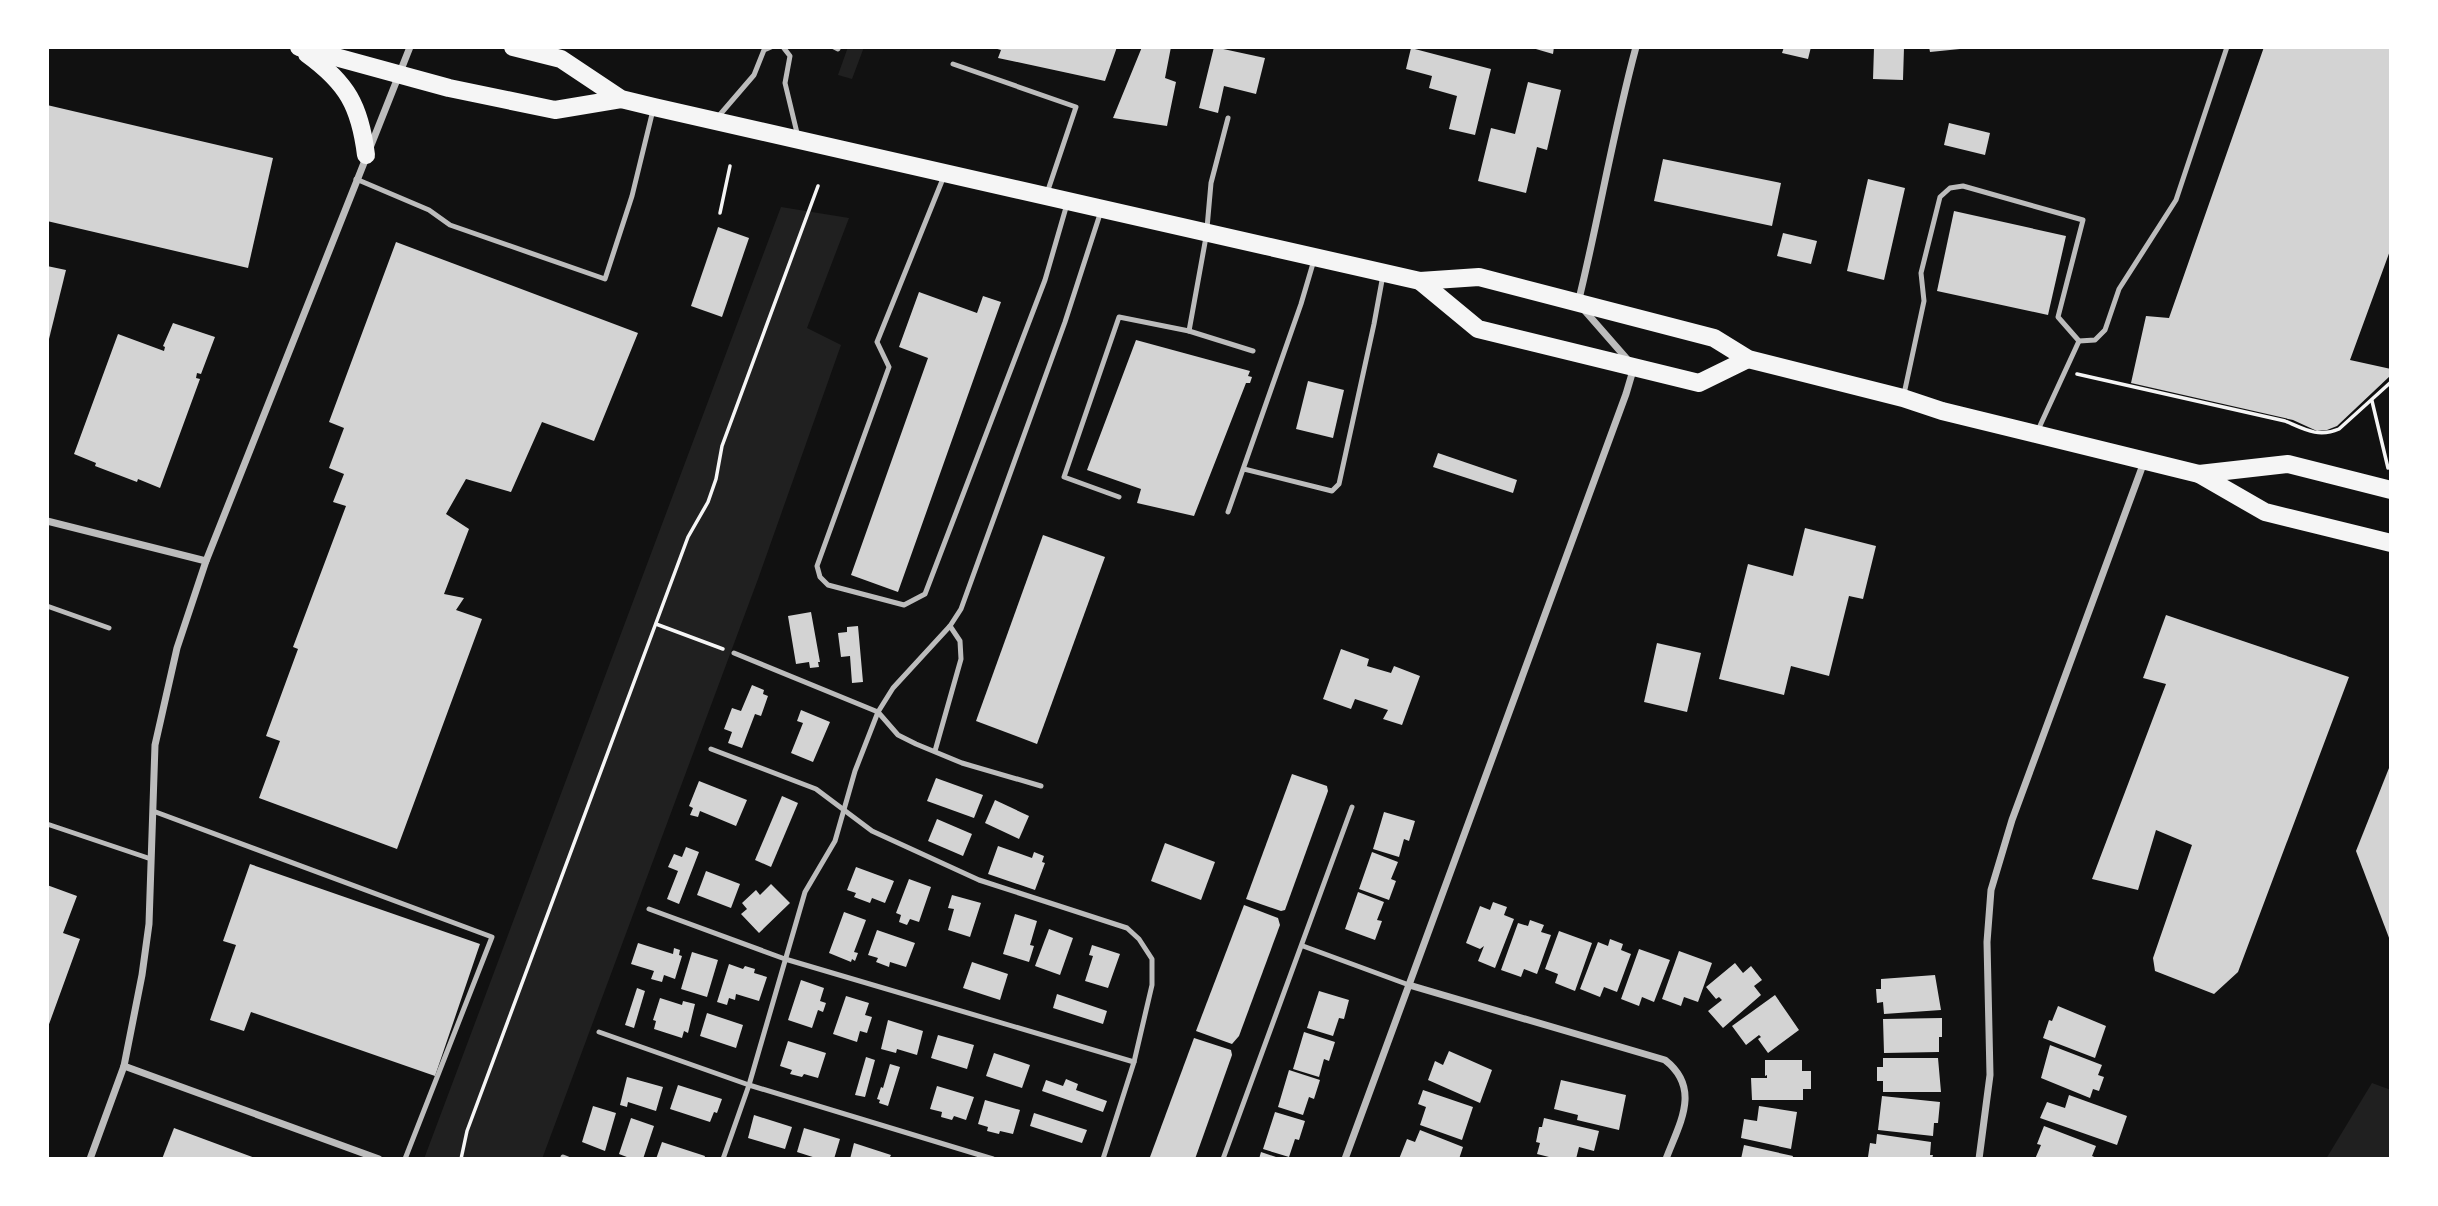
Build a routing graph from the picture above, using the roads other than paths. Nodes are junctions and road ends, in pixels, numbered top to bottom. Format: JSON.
{"nodes":[{"id":1,"x":299,"y":47,"type":"edge"},
{"id":2,"x":410,"y":47,"type":"edge"},
{"id":3,"x":513,"y":47,"type":"edge"},
{"id":4,"x":771,"y":47,"type":"edge"},
{"id":5,"x":783,"y":47,"type":"edge"},
{"id":6,"x":1636,"y":47,"type":"edge"},
{"id":7,"x":2227,"y":47,"type":"edge"},
{"id":8,"x":539,"y":51,"type":"edge"},
{"id":9,"x":954,"y":64,"type":"dead end"},
{"id":10,"x":399,"y":75,"type":"junction"},
{"id":11,"x":621,"y":99,"type":"junction"},
{"id":12,"x":654,"y":107,"type":"junction"},
{"id":13,"x":1228,"y":118,"type":"dead end"},
{"id":14,"x":714,"y":121,"type":"junction"},
{"id":15,"x":799,"y":140,"type":"junction"},
{"id":16,"x":366,"y":155,"type":"junction"},
{"id":17,"x":945,"y":173,"type":"junction"},
{"id":18,"x":356,"y":179,"type":"junction"},
{"id":19,"x":1046,"y":195,"type":"junction"},
{"id":20,"x":1069,"y":201,"type":"junction"},
{"id":21,"x":1102,"y":208,"type":"junction"},
{"id":22,"x":1206,"y":232,"type":"junction"},
{"id":23,"x":1315,"y":257,"type":"junction"},
{"id":24,"x":1383,"y":272,"type":"junction"},
{"id":25,"x":1420,"y":281,"type":"junction"},
{"id":26,"x":1578,"y":303,"type":"junction"},
{"id":27,"x":1189,"y":331,"type":"junction"},
{"id":28,"x":2079,"y":341,"type":"junction"},
{"id":29,"x":1253,"y":351,"type":"dead end"},
{"id":30,"x":1748,"y":359,"type":"junction"},
{"id":31,"x":1634,"y":367,"type":"junction"},
{"id":32,"x":1903,"y":398,"type":"junction"},
{"id":33,"x":2036,"y":433,"type":"junction"},
{"id":34,"x":2144,"y":461,"type":"junction"},
{"id":35,"x":1244,"y":469,"type":"junction"},
{"id":36,"x":2199,"y":474,"type":"junction"},
{"id":37,"x":2391,"y":490,"type":"edge"},
{"id":38,"x":1119,"y":498,"type":"dead end"},
{"id":39,"x":1228,"y":512,"type":"dead end"},
{"id":40,"x":47,"y":521,"type":"edge"},
{"id":41,"x":2391,"y":543,"type":"edge"},
{"id":42,"x":206,"y":561,"type":"junction"},
{"id":43,"x":47,"y":606,"type":"edge"},
{"id":44,"x":950,"y":626,"type":"junction"},
{"id":45,"x":109,"y":628,"type":"dead end"},
{"id":46,"x":734,"y":653,"type":"road end"},
{"id":47,"x":878,"y":712,"type":"junction"},
{"id":48,"x":711,"y":749,"type":"dead end"},
{"id":49,"x":935,"y":751,"type":"junction"},
{"id":50,"x":1041,"y":786,"type":"dead end"},
{"id":51,"x":1352,"y":807,"type":"dead end"},
{"id":52,"x":153,"y":811,"type":"junction"},
{"id":53,"x":844,"y":811,"type":"junction"},
{"id":54,"x":47,"y":824,"type":"edge"},
{"id":55,"x":152,"y":859,"type":"junction"},
{"id":56,"x":649,"y":909,"type":"dead end"},
{"id":57,"x":1303,"y":946,"type":"junction"},
{"id":58,"x":785,"y":959,"type":"junction"},
{"id":59,"x":1409,"y":985,"type":"junction"},
{"id":60,"x":599,"y":1031,"type":"dead end"},
{"id":61,"x":1134,"y":1062,"type":"junction"},
{"id":62,"x":124,"y":1066,"type":"junction"},
{"id":63,"x":749,"y":1085,"type":"junction"},
{"id":64,"x":89,"y":1159,"type":"edge"},
{"id":65,"x":379,"y":1159,"type":"edge"},
{"id":66,"x":405,"y":1159,"type":"edge"},
{"id":67,"x":723,"y":1159,"type":"edge"},
{"id":68,"x":993,"y":1159,"type":"edge"},
{"id":69,"x":1102,"y":1159,"type":"edge"},
{"id":70,"x":1223,"y":1159,"type":"edge"},
{"id":71,"x":1345,"y":1159,"type":"edge"},
{"id":72,"x":1666,"y":1159,"type":"edge"},
{"id":73,"x":1979,"y":1159,"type":"edge"}],
"edges":[{"from":1,"to":10,"type":"main road"},
{"from":1,"to":16,"type":"main road"},
{"from":2,"to":10,"type":"street"},
{"from":3,"to":8,"type":"main road"},
{"from":4,"to":14,"type":"lane"},
{"from":5,"to":15,"type":"lane"},
{"from":6,"to":26,"type":"street"},
{"from":7,"to":28,"type":"lane"},
{"from":8,"to":11,"type":"main road"},
{"from":9,"to":19,"type":"lane"},
{"from":10,"to":11,"type":"main road"},
{"from":10,"to":16,"type":"street"},
{"from":11,"to":12,"type":"main road"},
{"from":12,"to":14,"type":"main road"},
{"from":12,"to":18,"type":"lane"},
{"from":13,"to":22,"type":"lane"},
{"from":14,"to":15,"type":"main road"},
{"from":15,"to":17,"type":"main road"},
{"from":16,"to":18,"type":"street"},
{"from":17,"to":19,"type":"main road"},
{"from":17,"to":20,"type":"lane"},
{"from":18,"to":42,"type":"street"},
{"from":19,"to":20,"type":"main road"},
{"from":20,"to":21,"type":"main road"},
{"from":21,"to":22,"type":"main road"},
{"from":21,"to":44,"type":"lane"},
{"from":22,"to":23,"type":"main road"},
{"from":22,"to":27,"type":"lane"},
{"from":23,"to":24,"type":"main road"},
{"from":23,"to":35,"type":"lane"},
{"from":24,"to":25,"type":"main road"},
{"from":24,"to":35,"type":"lane"},
{"from":25,"to":26,"type":"main road"},
{"from":25,"to":31,"type":"main road"},
{"from":26,"to":30,"type":"main road"},
{"from":26,"to":31,"type":"street"},
{"from":27,"to":29,"type":"lane"},
{"from":27,"to":38,"type":"lane"},
{"from":28,"to":32,"type":"lane"},
{"from":28,"to":33,"type":"lane"},
{"from":30,"to":31,"type":"main road"},
{"from":30,"to":32,"type":"main road"},
{"from":31,"to":59,"type":"street"},
{"from":32,"to":33,"type":"main road"},
{"from":33,"to":34,"type":"main road"},
{"from":34,"to":36,"type":"main road"},
{"from":34,"to":73,"type":"street"},
{"from":35,"to":39,"type":"lane"},
{"from":36,"to":37,"type":"main road"},
{"from":36,"to":41,"type":"main road"},
{"from":40,"to":42,"type":"street"},
{"from":42,"to":52,"type":"street"},
{"from":43,"to":45,"type":"lane"},
{"from":44,"to":47,"type":"lane"},
{"from":44,"to":49,"type":"lane"},
{"from":46,"to":47,"type":"lane"},
{"from":47,"to":49,"type":"lane"},
{"from":47,"to":53,"type":"lane"},
{"from":48,"to":53,"type":"lane"},
{"from":49,"to":50,"type":"lane"},
{"from":51,"to":57,"type":"lane"},
{"from":52,"to":55,"type":"street"},
{"from":52,"to":66,"type":"lane"},
{"from":53,"to":58,"type":"lane"},
{"from":53,"to":61,"type":"lane"},
{"from":54,"to":55,"type":"lane"},
{"from":55,"to":62,"type":"street"},
{"from":56,"to":58,"type":"lane"},
{"from":57,"to":59,"type":"lane"},
{"from":57,"to":70,"type":"lane"},
{"from":58,"to":61,"type":"lane"},
{"from":58,"to":63,"type":"lane"},
{"from":59,"to":71,"type":"street"},
{"from":59,"to":72,"type":"street"},
{"from":60,"to":63,"type":"lane"},
{"from":61,"to":69,"type":"lane"},
{"from":62,"to":64,"type":"street"},
{"from":62,"to":65,"type":"street"},
{"from":63,"to":67,"type":"lane"},
{"from":63,"to":68,"type":"lane"}]}
